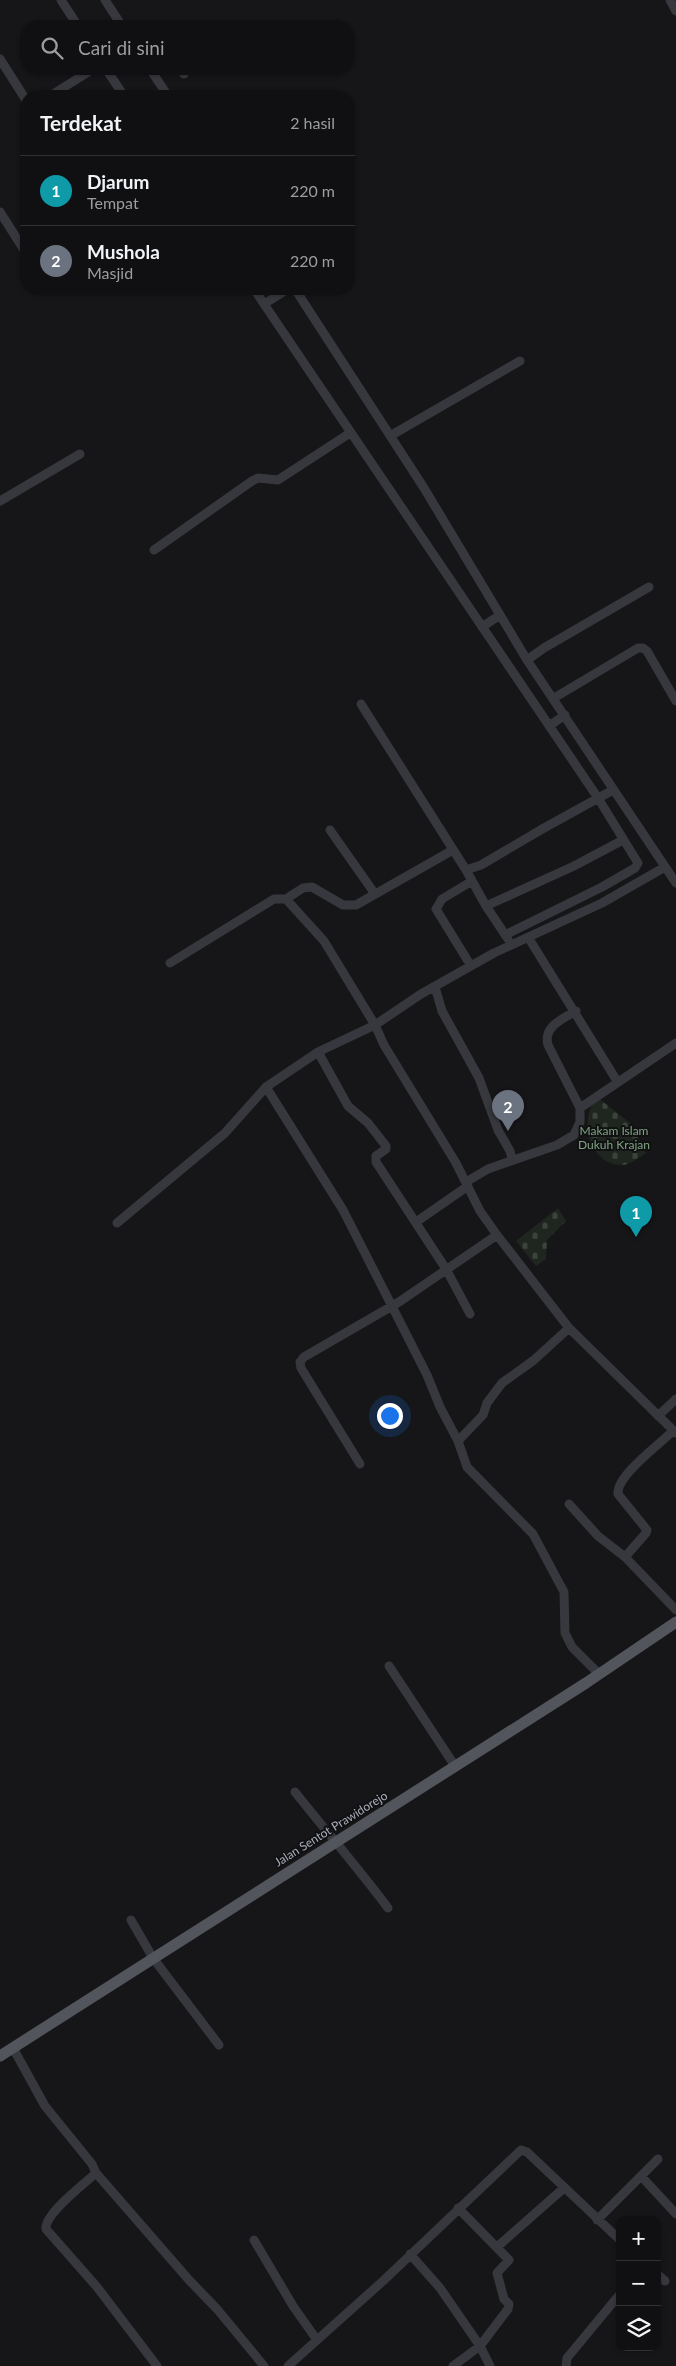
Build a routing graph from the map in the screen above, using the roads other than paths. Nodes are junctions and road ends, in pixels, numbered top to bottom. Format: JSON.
{"nodes":[{"id":1,"x":61,"y":0,"type":"edge"},
{"id":2,"x":105,"y":0,"type":"edge"},
{"id":3,"x":670,"y":0,"type":"edge"},
{"id":4,"x":676,"y":11,"type":"edge"},
{"id":5,"x":74,"y":20,"type":"edge"},
{"id":6,"x":118,"y":20,"type":"edge"},
{"id":7,"x":0,"y":59,"type":"edge"},
{"id":8,"x":83,"y":75,"type":"edge"},
{"id":9,"x":110,"y":75,"type":"edge"},
{"id":10,"x":154,"y":75,"type":"edge"},
{"id":11,"x":60,"y":90,"type":"edge"},
{"id":12,"x":120,"y":90,"type":"edge"},
{"id":13,"x":164,"y":90,"type":"edge"},
{"id":14,"x":20,"y":91,"type":"edge"},
{"id":15,"x":0,"y":212,"type":"edge"},
{"id":16,"x":20,"y":244,"type":"edge"},
{"id":17,"x":260,"y":295,"type":"edge"},
{"id":18,"x":278,"y":295,"type":"edge"},
{"id":19,"x":298,"y":295,"type":"edge"},
{"id":20,"x":268,"y":302,"type":"junction"},
{"id":21,"x":520,"y":361,"type":"dead end"},
{"id":22,"x":350,"y":433,"type":"junction"},
{"id":23,"x":390,"y":436,"type":"junction"},
{"id":24,"x":80,"y":454,"type":"dead end"},
{"id":25,"x":0,"y":501,"type":"edge"},
{"id":26,"x":154,"y":550,"type":"dead end"},
{"id":27,"x":649,"y":587,"type":"dead end"},
{"id":28,"x":500,"y":614,"type":"junction"},
{"id":29,"x":482,"y":626,"type":"junction"},
{"id":30,"x":529,"y":659,"type":"junction"},
{"id":31,"x":557,"y":696,"type":"junction"},
{"id":32,"x":676,"y":701,"type":"edge"},
{"id":33,"x":361,"y":704,"type":"dead end"},
{"id":34,"x":565,"y":715,"type":"junction"},
{"id":35,"x":548,"y":726,"type":"junction"},
{"id":36,"x":613,"y":790,"type":"junction"},
{"id":37,"x":598,"y":798,"type":"junction"},
{"id":38,"x":330,"y":830,"type":"dead end"},
{"id":39,"x":623,"y":840,"type":"junction"},
{"id":40,"x":453,"y":850,"type":"junction"},
{"id":41,"x":665,"y":866,"type":"junction"},
{"id":42,"x":466,"y":870,"type":"junction"},
{"id":43,"x":472,"y":881,"type":"junction"},
{"id":44,"x":676,"y":883,"type":"edge"},
{"id":45,"x":376,"y":894,"type":"junction"},
{"id":46,"x":286,"y":899,"type":"junction"},
{"id":47,"x":486,"y":906,"type":"junction"},
{"id":48,"x":505,"y":935,"type":"junction"},
{"id":49,"x":528,"y":937,"type":"junction"},
{"id":50,"x":511,"y":944,"type":"junction"},
{"id":51,"x":170,"y":963,"type":"dead end"},
{"id":52,"x":471,"y":966,"type":"junction"},
{"id":53,"x":435,"y":987,"type":"junction"},
{"id":54,"x":576,"y":1011,"type":"junction"},
{"id":55,"x":374,"y":1025,"type":"junction"},
{"id":56,"x":676,"y":1043,"type":"edge"},
{"id":57,"x":318,"y":1052,"type":"junction"},
{"id":58,"x":618,"y":1081,"type":"junction"},
{"id":59,"x":266,"y":1087,"type":"junction"},
{"id":60,"x":580,"y":1108,"type":"junction"},
{"id":61,"x":512,"y":1159,"type":"junction"},
{"id":62,"x":467,"y":1184,"type":"junction"},
{"id":63,"x":416,"y":1222,"type":"junction"},
{"id":64,"x":117,"y":1223,"type":"dead end"},
{"id":65,"x":497,"y":1235,"type":"junction"},
{"id":66,"x":446,"y":1269,"type":"junction"},
{"id":67,"x":393,"y":1305,"type":"junction"},
{"id":68,"x":470,"y":1314,"type":"dead end"},
{"id":69,"x":569,"y":1328,"type":"junction"},
{"id":70,"x":676,"y":1399,"type":"edge"},
{"id":71,"x":658,"y":1416,"type":"junction"},
{"id":72,"x":675,"y":1432,"type":"edge"},
{"id":73,"x":458,"y":1441,"type":"junction"},
{"id":74,"x":360,"y":1464,"type":"dead end"},
{"id":75,"x":568,"y":1504,"type":"dead end"},
{"id":76,"x":625,"y":1557,"type":"junction"},
{"id":77,"x":676,"y":1610,"type":"edge"},
{"id":78,"x":676,"y":1622,"type":"edge"},
{"id":79,"x":390,"y":1666,"type":"dead end"},
{"id":80,"x":599,"y":1674,"type":"junction"},
{"id":81,"x":455,"y":1766,"type":"junction"},
{"id":82,"x":294,"y":1792,"type":"dead end"},
{"id":83,"x":335,"y":1843,"type":"junction"},
{"id":84,"x":388,"y":1908,"type":"dead end"},
{"id":85,"x":131,"y":1920,"type":"dead end"},
{"id":86,"x":153,"y":1958,"type":"junction"},
{"id":87,"x":219,"y":2045,"type":"dead end"},
{"id":88,"x":13,"y":2048,"type":"junction"},
{"id":89,"x":0,"y":2056,"type":"edge"},
{"id":90,"x":658,"y":2159,"type":"dead end"},
{"id":91,"x":96,"y":2173,"type":"junction"},
{"id":92,"x":641,"y":2176,"type":"junction"},
{"id":93,"x":564,"y":2188,"type":"junction"},
{"id":94,"x":458,"y":2208,"type":"junction"},
{"id":95,"x":676,"y":2214,"type":"edge"},
{"id":96,"x":597,"y":2220,"type":"junction"},
{"id":97,"x":616,"y":2237,"type":"edge"},
{"id":98,"x":254,"y":2240,"type":"dead end"},
{"id":99,"x":497,"y":2247,"type":"junction"},
{"id":100,"x":410,"y":2254,"type":"junction"},
{"id":101,"x":661,"y":2278,"type":"edge"},
{"id":102,"x":665,"y":2281,"type":"dead end"},
{"id":103,"x":616,"y":2299,"type":"edge"},
{"id":104,"x":317,"y":2340,"type":"junction"},
{"id":105,"x":480,"y":2346,"type":"junction"},
{"id":106,"x":156,"y":2366,"type":"edge"},
{"id":107,"x":264,"y":2366,"type":"edge"},
{"id":108,"x":288,"y":2366,"type":"edge"},
{"id":109,"x":453,"y":2366,"type":"edge"},
{"id":110,"x":490,"y":2366,"type":"edge"},
{"id":111,"x":566,"y":2366,"type":"edge"}],
"edges":[{"from":1,"to":5,"type":"street"},
{"from":2,"to":6,"type":"street"},
{"from":3,"to":4,"type":"street"},
{"from":7,"to":14,"type":"street"},
{"from":8,"to":11,"type":"street"},
{"from":9,"to":12,"type":"street"},
{"from":10,"to":13,"type":"street"},
{"from":15,"to":16,"type":"street"},
{"from":17,"to":20,"type":"street"},
{"from":18,"to":20,"type":"street"},
{"from":19,"to":23,"type":"street"},
{"from":20,"to":22,"type":"street"},
{"from":21,"to":23,"type":"street"},
{"from":22,"to":26,"type":"street"},
{"from":22,"to":29,"type":"street"},
{"from":23,"to":28,"type":"street"},
{"from":24,"to":25,"type":"street"},
{"from":27,"to":30,"type":"street"},
{"from":28,"to":29,"type":"street"},
{"from":28,"to":30,"type":"street"},
{"from":29,"to":35,"type":"street"},
{"from":30,"to":31,"type":"street"},
{"from":31,"to":32,"type":"street"},
{"from":31,"to":34,"type":"street"},
{"from":33,"to":40,"type":"street"},
{"from":34,"to":35,"type":"street"},
{"from":34,"to":36,"type":"street"},
{"from":35,"to":37,"type":"street"},
{"from":36,"to":37,"type":"street"},
{"from":36,"to":41,"type":"street"},
{"from":37,"to":39,"type":"street"},
{"from":37,"to":42,"type":"street"},
{"from":38,"to":45,"type":"street"},
{"from":39,"to":47,"type":"street"},
{"from":39,"to":48,"type":"street"},
{"from":40,"to":42,"type":"street"},
{"from":40,"to":45,"type":"street"},
{"from":41,"to":44,"type":"street"},
{"from":41,"to":49,"type":"street"},
{"from":42,"to":43,"type":"street"},
{"from":43,"to":47,"type":"street"},
{"from":43,"to":52,"type":"street"},
{"from":45,"to":46,"type":"street"},
{"from":46,"to":51,"type":"street"},
{"from":46,"to":55,"type":"street"},
{"from":47,"to":48,"type":"street"},
{"from":48,"to":50,"type":"street"},
{"from":49,"to":50,"type":"street"},
{"from":49,"to":54,"type":"street"},
{"from":50,"to":52,"type":"street"},
{"from":52,"to":53,"type":"street"},
{"from":53,"to":55,"type":"street"},
{"from":53,"to":61,"type":"street"},
{"from":54,"to":58,"type":"street"},
{"from":54,"to":60,"type":"street"},
{"from":55,"to":57,"type":"street"},
{"from":55,"to":62,"type":"street"},
{"from":56,"to":58,"type":"street"},
{"from":57,"to":59,"type":"street"},
{"from":57,"to":63,"type":"street"},
{"from":58,"to":60,"type":"street"},
{"from":59,"to":64,"type":"street"},
{"from":59,"to":67,"type":"street"},
{"from":60,"to":61,"type":"street"},
{"from":61,"to":62,"type":"street"},
{"from":62,"to":63,"type":"street"},
{"from":62,"to":65,"type":"street"},
{"from":63,"to":66,"type":"street"},
{"from":65,"to":66,"type":"street"},
{"from":65,"to":69,"type":"street"},
{"from":66,"to":67,"type":"street"},
{"from":66,"to":68,"type":"street"},
{"from":67,"to":73,"type":"street"},
{"from":67,"to":74,"type":"street"},
{"from":69,"to":71,"type":"street"},
{"from":69,"to":73,"type":"street"},
{"from":70,"to":71,"type":"street"},
{"from":71,"to":72,"type":"street"},
{"from":72,"to":76,"type":"street"},
{"from":73,"to":80,"type":"street"},
{"from":75,"to":76,"type":"street"},
{"from":76,"to":77,"type":"street"},
{"from":78,"to":80,"type":"main road","name":"Jalan Sentot Prawidorejo"},
{"from":79,"to":81,"type":"street"},
{"from":80,"to":81,"type":"main road","name":"Jalan Sentot Prawidorejo"},
{"from":81,"to":83,"type":"main road","name":"Jalan Sentot Prawidorejo"},
{"from":82,"to":83,"type":"street"},
{"from":83,"to":84,"type":"street"},
{"from":83,"to":86,"type":"main road","name":"Jalan Sentot Prawidorejo"},
{"from":85,"to":86,"type":"street"},
{"from":86,"to":87,"type":"street"},
{"from":86,"to":88,"type":"main road","name":"Jalan Sentot Prawidorejo"},
{"from":88,"to":89,"type":"main road","name":"Jalan Sentot Prawidorejo"},
{"from":88,"to":91,"type":"street"},
{"from":90,"to":92,"type":"street"},
{"from":91,"to":106,"type":"street"},
{"from":91,"to":107,"type":"street"},
{"from":92,"to":95,"type":"street"},
{"from":92,"to":96,"type":"street"},
{"from":93,"to":94,"type":"street"},
{"from":93,"to":96,"type":"street"},
{"from":93,"to":99,"type":"street"},
{"from":94,"to":99,"type":"street"},
{"from":94,"to":100,"type":"street"},
{"from":96,"to":97,"type":"street"},
{"from":98,"to":104,"type":"street"},
{"from":99,"to":105,"type":"street"},
{"from":100,"to":104,"type":"street"},
{"from":100,"to":105,"type":"street"},
{"from":101,"to":102,"type":"street"},
{"from":103,"to":111,"type":"street"},
{"from":104,"to":108,"type":"street"},
{"from":105,"to":109,"type":"street"},
{"from":105,"to":110,"type":"street"}]}
